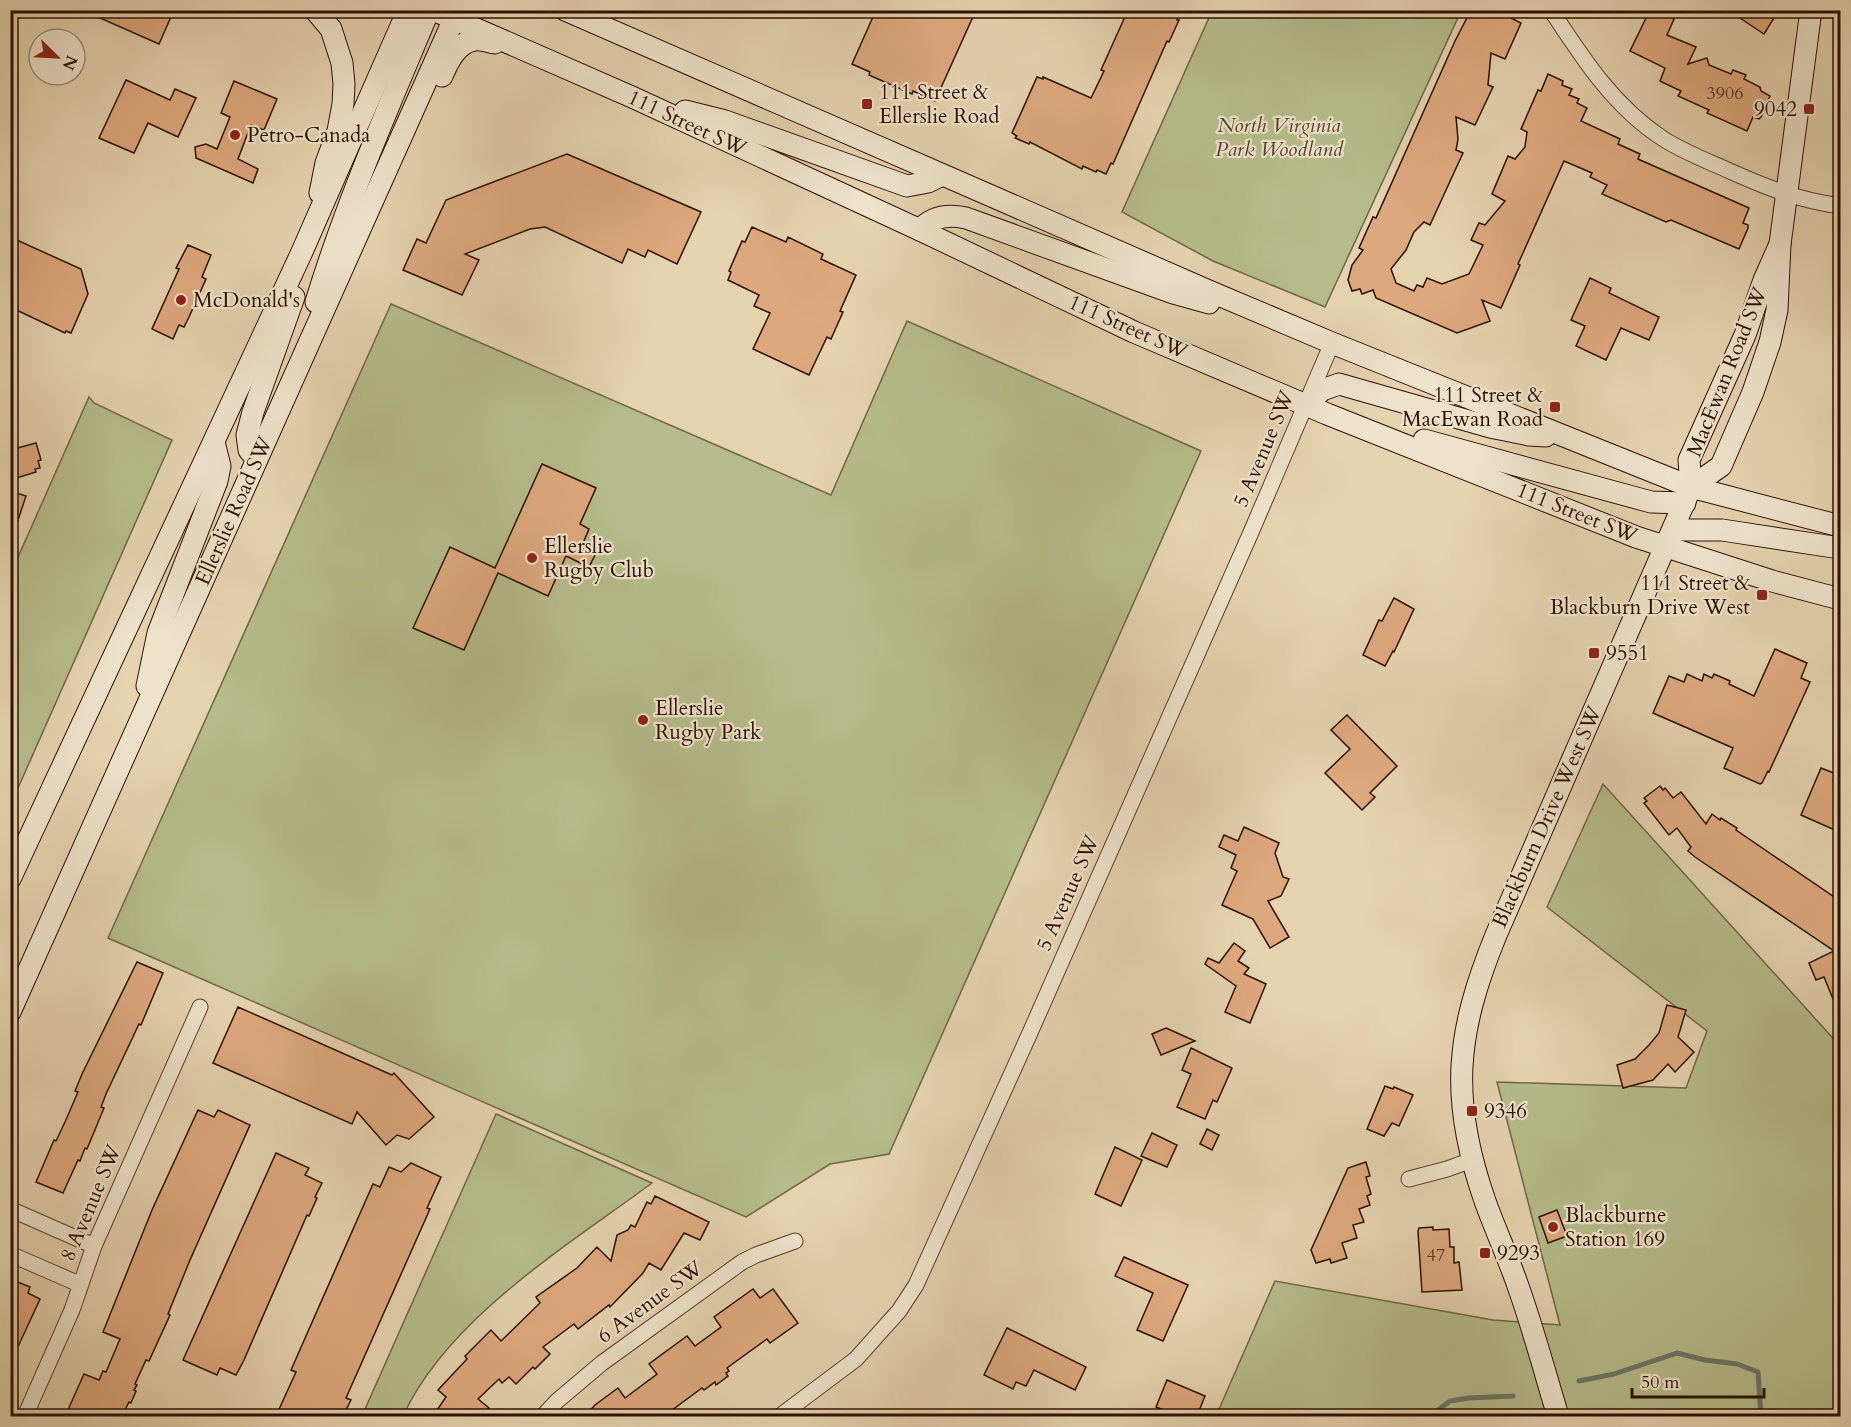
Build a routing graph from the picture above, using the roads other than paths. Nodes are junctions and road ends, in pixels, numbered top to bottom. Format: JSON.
{"nodes":[{"id":1,"x":315,"y":10,"type":"edge"},
{"id":2,"x":408,"y":10,"type":"edge"},
{"id":3,"x":429,"y":10,"type":"edge"},
{"id":4,"x":433,"y":10,"type":"edge"},
{"id":5,"x":565,"y":10,"type":"edge"},
{"id":6,"x":599,"y":10,"type":"edge"},
{"id":7,"x":1551,"y":10,"type":"edge"},
{"id":8,"x":1811,"y":10,"type":"edge"},
{"id":9,"x":456,"y":15,"type":"edge"},
{"id":10,"x":509,"y":45,"type":"junction"},
{"id":11,"x":666,"y":55,"type":"junction"},
{"id":12,"x":632,"y":97,"type":"junction"},
{"id":13,"x":942,"y":175,"type":"junction"},
{"id":14,"x":1788,"y":195,"type":"junction"},
{"id":15,"x":1840,"y":206,"type":"edge"},
{"id":16,"x":315,"y":223,"type":"junction"},
{"id":17,"x":920,"y":230,"type":"junction"},
{"id":18,"x":1780,"y":244,"type":"junction"},
{"id":19,"x":300,"y":254,"type":"junction"},
{"id":20,"x":1247,"y":307,"type":"junction"},
{"id":21,"x":1332,"y":343,"type":"junction"},
{"id":22,"x":292,"y":383,"type":"junction"},
{"id":23,"x":1305,"y":405,"type":"junction"},
{"id":24,"x":1365,"y":429,"type":"junction"},
{"id":25,"x":1568,"y":437,"type":"junction"},
{"id":26,"x":214,"y":442,"type":"junction"},
{"id":27,"x":256,"y":459,"type":"junction"},
{"id":28,"x":1688,"y":495,"type":"junction"},
{"id":29,"x":1840,"y":526,"type":"edge"},
{"id":30,"x":1669,"y":539,"type":"junction"},
{"id":31,"x":1840,"y":548,"type":"edge"},
{"id":32,"x":1840,"y":598,"type":"edge"},
{"id":33,"x":138,"y":728,"type":"junction"},
{"id":34,"x":10,"y":879,"type":"edge"},
{"id":35,"x":200,"y":1007,"type":"dead end"},
{"id":36,"x":10,"y":1012,"type":"edge"},
{"id":37,"x":1472,"y":1160,"type":"junction"},
{"id":38,"x":1409,"y":1179,"type":"dead end"},
{"id":39,"x":10,"y":1209,"type":"edge"},
{"id":40,"x":795,"y":1241,"type":"dead end"},
{"id":41,"x":94,"y":1246,"type":"junction"},
{"id":42,"x":10,"y":1254,"type":"edge"},
{"id":43,"x":79,"y":1284,"type":"junction"},
{"id":44,"x":25,"y":1416,"type":"edge"},
{"id":45,"x":543,"y":1416,"type":"edge"},
{"id":46,"x":780,"y":1416,"type":"edge"},
{"id":47,"x":1558,"y":1416,"type":"edge"}],
"edges":[{"from":1,"to":16,"type":"main road"},
{"from":2,"to":16,"type":"main road"},
{"from":3,"to":22,"type":"main road"},
{"from":4,"to":9,"type":"main road","name":"111 Street SW"},
{"from":5,"to":11,"type":"main road"},
{"from":6,"to":11,"type":"main road"},
{"from":7,"to":14,"type":"street"},
{"from":8,"to":14,"type":"main road","name":"MacEwan Road SW"},
{"from":9,"to":10,"type":"main road","name":"111 Street SW"},
{"from":9,"to":22,"type":"main road","name":"Ellerslie Road SW"},
{"from":10,"to":12,"type":"main road","name":"111 Street SW"},
{"from":10,"to":22,"type":"main road"},
{"from":11,"to":13,"type":"main road"},
{"from":12,"to":13,"type":"main road"},
{"from":12,"to":17,"type":"main road","name":"111 Street SW"},
{"from":13,"to":20,"type":"main road"},
{"from":14,"to":15,"type":"street"},
{"from":14,"to":18,"type":"main road","name":"MacEwan Road SW"},
{"from":16,"to":19,"type":"main road"},
{"from":17,"to":20,"type":"main road"},
{"from":17,"to":23,"type":"main road","name":"111 Street SW"},
{"from":18,"to":28,"type":"main road","name":"MacEwan Road SW"},
{"from":18,"to":28,"type":"main road","name":"MacEwan Road SW"},
{"from":19,"to":26,"type":"main road"},
{"from":19,"to":27,"type":"main road"},
{"from":20,"to":21,"type":"main road"},
{"from":21,"to":23,"type":"street","name":"5 Avenue SW"},
{"from":21,"to":25,"type":"main road"},
{"from":22,"to":27,"type":"main road","name":"Ellerslie Road SW"},
{"from":23,"to":24,"type":"main road","name":"111 Street SW"},
{"from":23,"to":25,"type":"main road"},
{"from":23,"to":46,"type":"street","name":"5 Avenue SW"},
{"from":24,"to":28,"type":"main road"},
{"from":24,"to":30,"type":"main road","name":"111 Street SW"},
{"from":25,"to":28,"type":"main road"},
{"from":26,"to":33,"type":"main road"},
{"from":26,"to":34,"type":"main road"},
{"from":27,"to":33,"type":"main road","name":"Ellerslie Road SW"},
{"from":28,"to":29,"type":"main road"},
{"from":28,"to":30,"type":"main road","name":"Blackburn Drive West SW"},
{"from":30,"to":31,"type":"main road"},
{"from":30,"to":32,"type":"main road","name":"111 Street SW"},
{"from":30,"to":37,"type":"main road","name":"Blackburn Drive West SW"},
{"from":33,"to":36,"type":"main road","name":"Ellerslie Road SW"},
{"from":35,"to":41,"type":"street","name":"8 Avenue SW"},
{"from":37,"to":38,"type":"street"},
{"from":37,"to":47,"type":"main road","name":"Blackburn Drive West SW"},
{"from":39,"to":41,"type":"street"},
{"from":40,"to":45,"type":"street","name":"6 Avenue SW"},
{"from":41,"to":43,"type":"street","name":"8 Avenue SW"},
{"from":42,"to":43,"type":"street"},
{"from":43,"to":44,"type":"street","name":"8 Avenue SW"}]}
